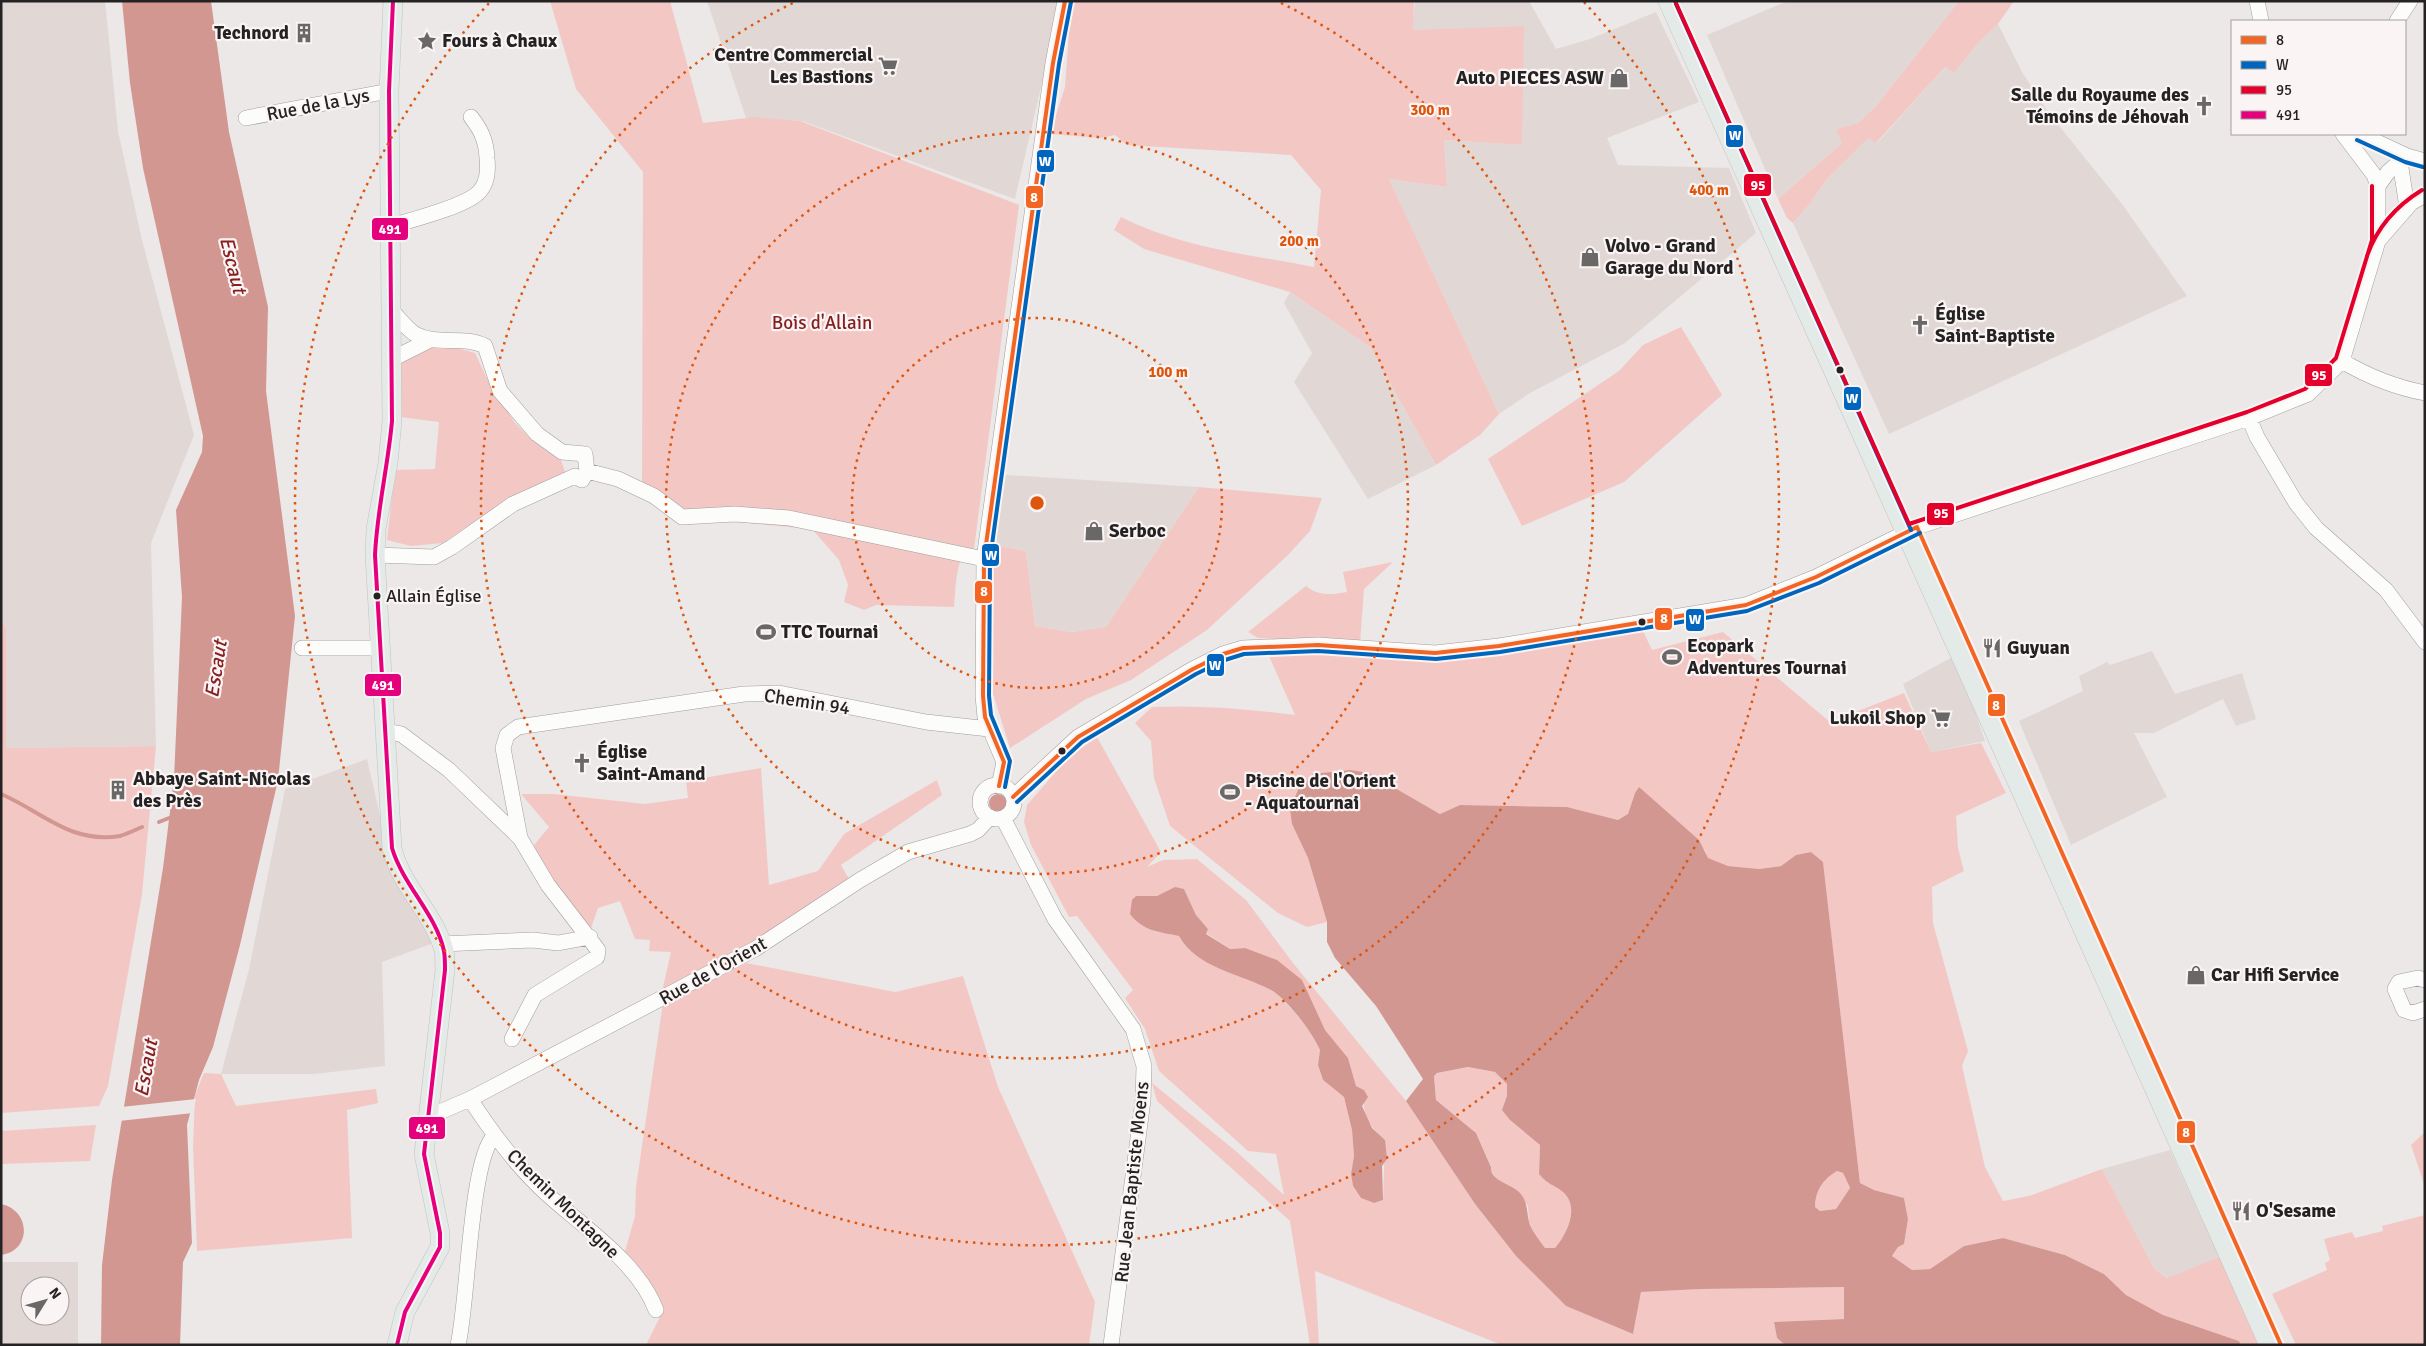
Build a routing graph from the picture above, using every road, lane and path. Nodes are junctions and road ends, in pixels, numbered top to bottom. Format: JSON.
{"nodes":[{"id":1,"x":393,"y":1,"type":"edge"},
{"id":2,"x":1065,"y":1,"type":"edge"},
{"id":3,"x":1668,"y":1,"type":"edge"},
{"id":4,"x":1682,"y":1,"type":"edge"},
{"id":5,"x":2257,"y":1,"type":"edge"},
{"id":6,"x":2410,"y":1,"type":"edge"},
{"id":7,"x":2261,"y":20,"type":"edge"},
{"id":8,"x":2398,"y":20,"type":"edge"},
{"id":9,"x":389,"y":91,"type":"junction"},
{"id":10,"x":470,"y":117,"type":"dead end"},
{"id":11,"x":246,"y":118,"type":"dead end"},
{"id":12,"x":2345,"y":135,"type":"edge"},
{"id":13,"x":2362,"y":135,"type":"edge"},
{"id":14,"x":2400,"y":156,"type":"junction"},
{"id":15,"x":2425,"y":161,"type":"edge"},
{"id":16,"x":2378,"y":186,"type":"junction"},
{"id":17,"x":2425,"y":195,"type":"edge"},
{"id":18,"x":2407,"y":207,"type":"junction"},
{"id":19,"x":391,"y":226,"type":"junction"},
{"id":20,"x":2378,"y":240,"type":"junction"},
{"id":21,"x":392,"y":311,"type":"junction"},
{"id":22,"x":430,"y":340,"type":"junction"},
{"id":23,"x":390,"y":360,"type":"junction"},
{"id":24,"x":2342,"y":361,"type":"junction"},
{"id":25,"x":2425,"y":393,"type":"edge"},
{"id":26,"x":2249,"y":418,"type":"junction"},
{"id":27,"x":587,"y":471,"type":"junction"},
{"id":28,"x":1911,"y":530,"type":"junction"},
{"id":29,"x":375,"y":555,"type":"junction"},
{"id":30,"x":984,"y":559,"type":"junction"},
{"id":31,"x":2425,"y":642,"type":"edge"},
{"id":32,"x":302,"y":648,"type":"dead end"},
{"id":33,"x":381,"y":648,"type":"junction"},
{"id":34,"x":989,"y":729,"type":"junction"},
{"id":35,"x":384,"y":731,"type":"junction"},
{"id":36,"x":999,"y":786,"type":"junction"},
{"id":37,"x":1013,"y":797,"type":"junction"},
{"id":38,"x":997,"y":818,"type":"junction"},
{"id":39,"x":520,"y":838,"type":"junction"},
{"id":40,"x":590,"y":938,"type":"junction"},
{"id":41,"x":442,"y":944,"type":"junction"},
{"id":42,"x":2425,"y":980,"type":"edge"},
{"id":43,"x":2425,"y":1009,"type":"edge"},
{"id":44,"x":512,"y":1039,"type":"dead end"},
{"id":45,"x":470,"y":1099,"type":"junction"},
{"id":46,"x":428,"y":1117,"type":"junction"},
{"id":47,"x":494,"y":1136,"type":"junction"},
{"id":48,"x":656,"y":1310,"type":"dead end"},
{"id":49,"x":397,"y":1345,"type":"edge"},
{"id":50,"x":458,"y":1345,"type":"edge"},
{"id":51,"x":1111,"y":1345,"type":"edge"},
{"id":52,"x":2269,"y":1345,"type":"edge"},
{"id":53,"x":2281,"y":1345,"type":"edge"}],
"edges":[{"from":1,"to":9,"type":"main road","name":"Rue de la Lys"},
{"from":2,"to":30,"type":"street"},
{"from":3,"to":28,"type":"main road"},
{"from":4,"to":28,"type":"main road"},
{"from":5,"to":7,"type":"street"},
{"from":6,"to":8,"type":"street"},
{"from":9,"to":11,"type":"street","name":"Rue de la Lys"},
{"from":9,"to":19,"type":"main road","name":"Rue de la Lys"},
{"from":10,"to":19,"type":"street"},
{"from":12,"to":16,"type":"street"},
{"from":13,"to":14,"type":"street"},
{"from":14,"to":15,"type":"street"},
{"from":14,"to":16,"type":"street"},
{"from":14,"to":18,"type":"street"},
{"from":16,"to":20,"type":"street"},
{"from":17,"to":18,"type":"street"},
{"from":18,"to":20,"type":"street"},
{"from":19,"to":21,"type":"main road","name":"Rue de la Lys"},
{"from":20,"to":24,"type":"street"},
{"from":21,"to":22,"type":"street"},
{"from":21,"to":23,"type":"main road","name":"Rue de la Lys"},
{"from":22,"to":23,"type":"street"},
{"from":22,"to":27,"type":"street"},
{"from":23,"to":29,"type":"main road","name":"Rue de la Lys"},
{"from":24,"to":25,"type":"street"},
{"from":24,"to":26,"type":"street"},
{"from":26,"to":28,"type":"street"},
{"from":26,"to":31,"type":"street"},
{"from":27,"to":29,"type":"street"},
{"from":27,"to":30,"type":"street"},
{"from":28,"to":37,"type":"street"},
{"from":28,"to":52,"type":"main road"},
{"from":28,"to":53,"type":"main road"},
{"from":29,"to":33,"type":"main road","name":"Rue de la Lys"},
{"from":30,"to":34,"type":"street"},
{"from":32,"to":33,"type":"street"},
{"from":33,"to":35,"type":"main road","name":"Rue de la Lys"},
{"from":34,"to":36,"type":"street"},
{"from":34,"to":39,"type":"street","name":"Chemin 94"},
{"from":35,"to":39,"type":"street"},
{"from":35,"to":41,"type":"main road","name":"Rue de la Lys"},
{"from":36,"to":37,"type":"street"},
{"from":36,"to":38,"type":"street"},
{"from":37,"to":38,"type":"street"},
{"from":38,"to":45,"type":"street","name":"Rue de l'Orient"},
{"from":38,"to":51,"type":"street","name":"Rue Jean Baptiste Moens"},
{"from":39,"to":40,"type":"street"},
{"from":40,"to":41,"type":"street"},
{"from":40,"to":44,"type":"street"},
{"from":41,"to":46,"type":"main road","name":"Rue de la Lys"},
{"from":42,"to":43,"type":"street"},
{"from":45,"to":46,"type":"street","name":"Rue de l'Orient"},
{"from":45,"to":47,"type":"street","name":"Chemin Montagne"},
{"from":46,"to":49,"type":"main road","name":"Rue de la Lys"},
{"from":47,"to":48,"type":"street","name":"Chemin Montagne"},
{"from":47,"to":50,"type":"street"}]}
